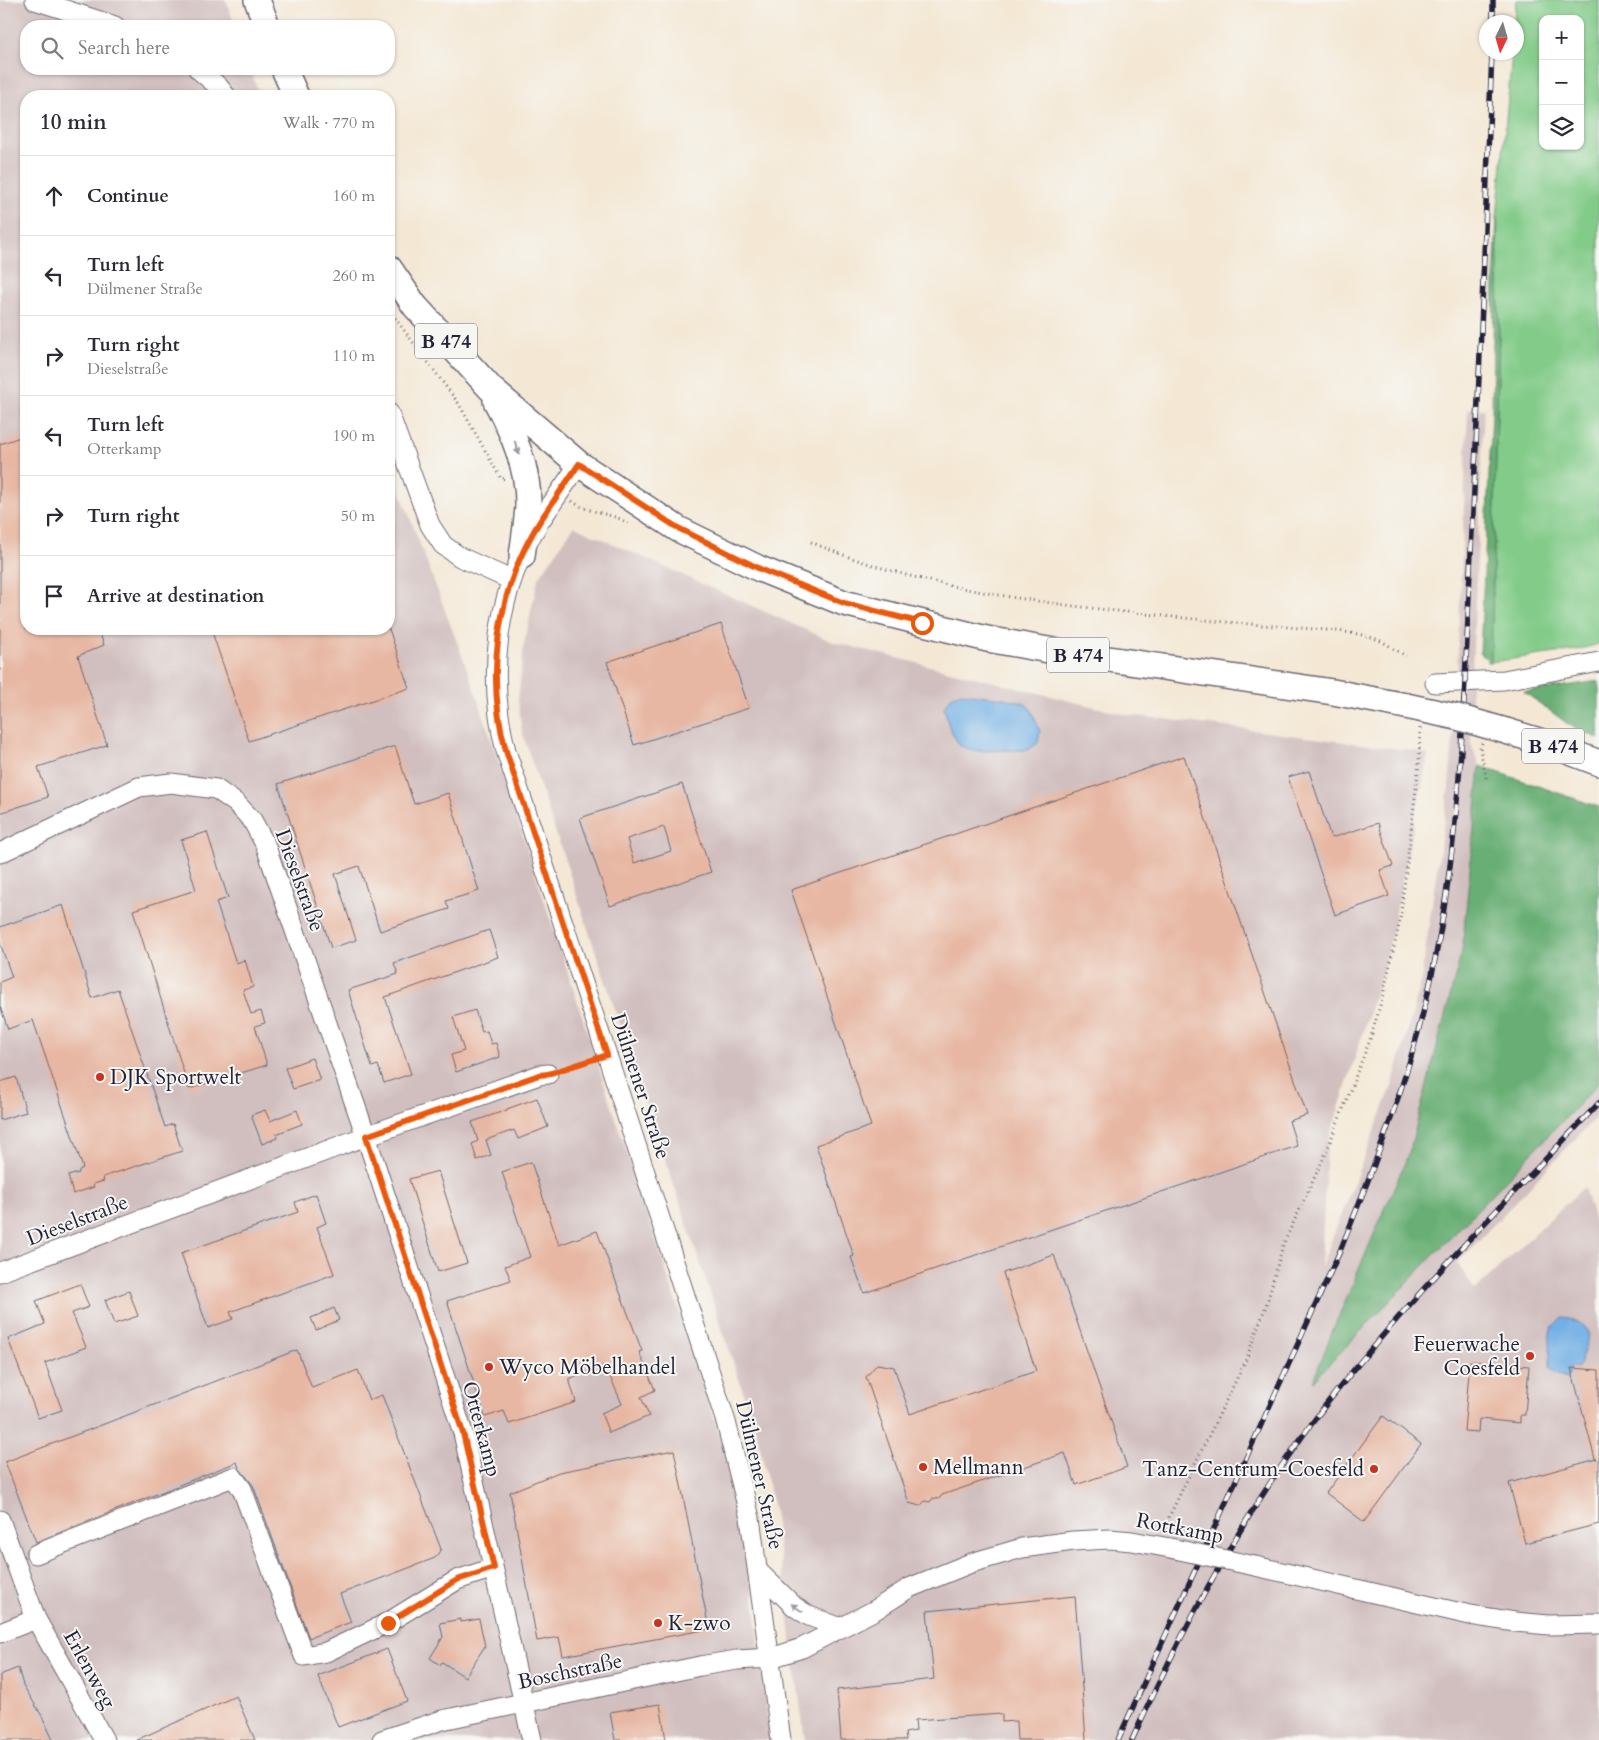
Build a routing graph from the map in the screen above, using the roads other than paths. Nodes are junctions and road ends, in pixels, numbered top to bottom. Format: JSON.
{"nodes":[{"id":1,"x":35,"y":0,"type":"edge"},
{"id":2,"x":257,"y":0,"type":"edge"},
{"id":3,"x":97,"y":20,"type":"edge"},
{"id":4,"x":265,"y":20,"type":"edge"},
{"id":5,"x":205,"y":75,"type":"edge"},
{"id":6,"x":287,"y":75,"type":"edge"},
{"id":7,"x":221,"y":90,"type":"edge"},
{"id":8,"x":293,"y":90,"type":"edge"},
{"id":9,"x":395,"y":277,"type":"edge"},
{"id":10,"x":491,"y":389,"type":"junction"},
{"id":11,"x":395,"y":429,"type":"edge"},
{"id":12,"x":579,"y":464,"type":"junction"},
{"id":13,"x":522,"y":556,"type":"junction"},
{"id":14,"x":511,"y":580,"type":"junction"},
{"id":15,"x":1599,"y":662,"type":"edge"},
{"id":16,"x":1435,"y":683,"type":"dead end"},
{"id":17,"x":1599,"y":763,"type":"edge"},
{"id":18,"x":0,"y":853,"type":"edge"},
{"id":19,"x":548,"y":1074,"type":"road end"},
{"id":20,"x":366,"y":1136,"type":"junction"},
{"id":21,"x":0,"y":1272,"type":"edge"},
{"id":22,"x":0,"y":1520,"type":"edge"},
{"id":23,"x":36,"y":1554,"type":"dead end"},
{"id":24,"x":494,"y":1568,"type":"junction"},
{"id":25,"x":759,"y":1572,"type":"junction"},
{"id":26,"x":36,"y":1620,"type":"junction"},
{"id":27,"x":1599,"y":1624,"type":"edge"},
{"id":28,"x":841,"y":1628,"type":"junction"},
{"id":29,"x":0,"y":1633,"type":"edge"},
{"id":30,"x":771,"y":1658,"type":"junction"},
{"id":31,"x":524,"y":1703,"type":"junction"},
{"id":32,"x":104,"y":1740,"type":"edge"},
{"id":33,"x":382,"y":1740,"type":"edge"},
{"id":34,"x":532,"y":1740,"type":"edge"},
{"id":35,"x":781,"y":1740,"type":"edge"}],
"edges":[{"from":1,"to":3,"type":"street"},
{"from":2,"to":4,"type":"main road"},
{"from":5,"to":7,"type":"street"},
{"from":6,"to":8,"type":"main road"},
{"from":9,"to":10,"type":"main road","number":"B 474"},
{"from":10,"to":12,"type":"main road","number":"B 474"},
{"from":10,"to":13,"type":"main road","one_way":true},
{"from":11,"to":14,"type":"street"},
{"from":12,"to":13,"type":"street","name":"Dülmener Straße"},
{"from":12,"to":17,"type":"main road","number":"B 474","bridge":true},
{"from":13,"to":14,"type":"street","name":"Dülmener Straße"},
{"from":14,"to":25,"type":"street","name":"Dülmener Straße"},
{"from":15,"to":16,"type":"street"},
{"from":18,"to":20,"type":"street","name":"Dieselstraße"},
{"from":19,"to":20,"type":"street","name":"Dieselstraße"},
{"from":20,"to":21,"type":"street","name":"Dieselstraße"},
{"from":20,"to":24,"type":"street","name":"Otterkamp"},
{"from":22,"to":26,"type":"street","name":"Erlenweg"},
{"from":23,"to":24,"type":"street"},
{"from":24,"to":31,"type":"street","name":"Otterkamp"},
{"from":28,"to":25,"type":"street","one_way":true},
{"from":25,"to":30,"type":"street","name":"Dülmener Straße"},
{"from":26,"to":29,"type":"street","name":"Erlenweg"},
{"from":26,"to":32,"type":"street","name":"Erlenweg"},
{"from":27,"to":28,"type":"street","name":"Rottkamp","bridge":true},
{"from":28,"to":30,"type":"street","name":"Rottkamp"},
{"from":30,"to":31,"type":"street","name":"Boschstraße"},
{"from":30,"to":35,"type":"street","name":"Dülmener Straße"},
{"from":31,"to":33,"type":"street","name":"Boschstraße"},
{"from":31,"to":34,"type":"street","name":"Otterkamp"}]}
